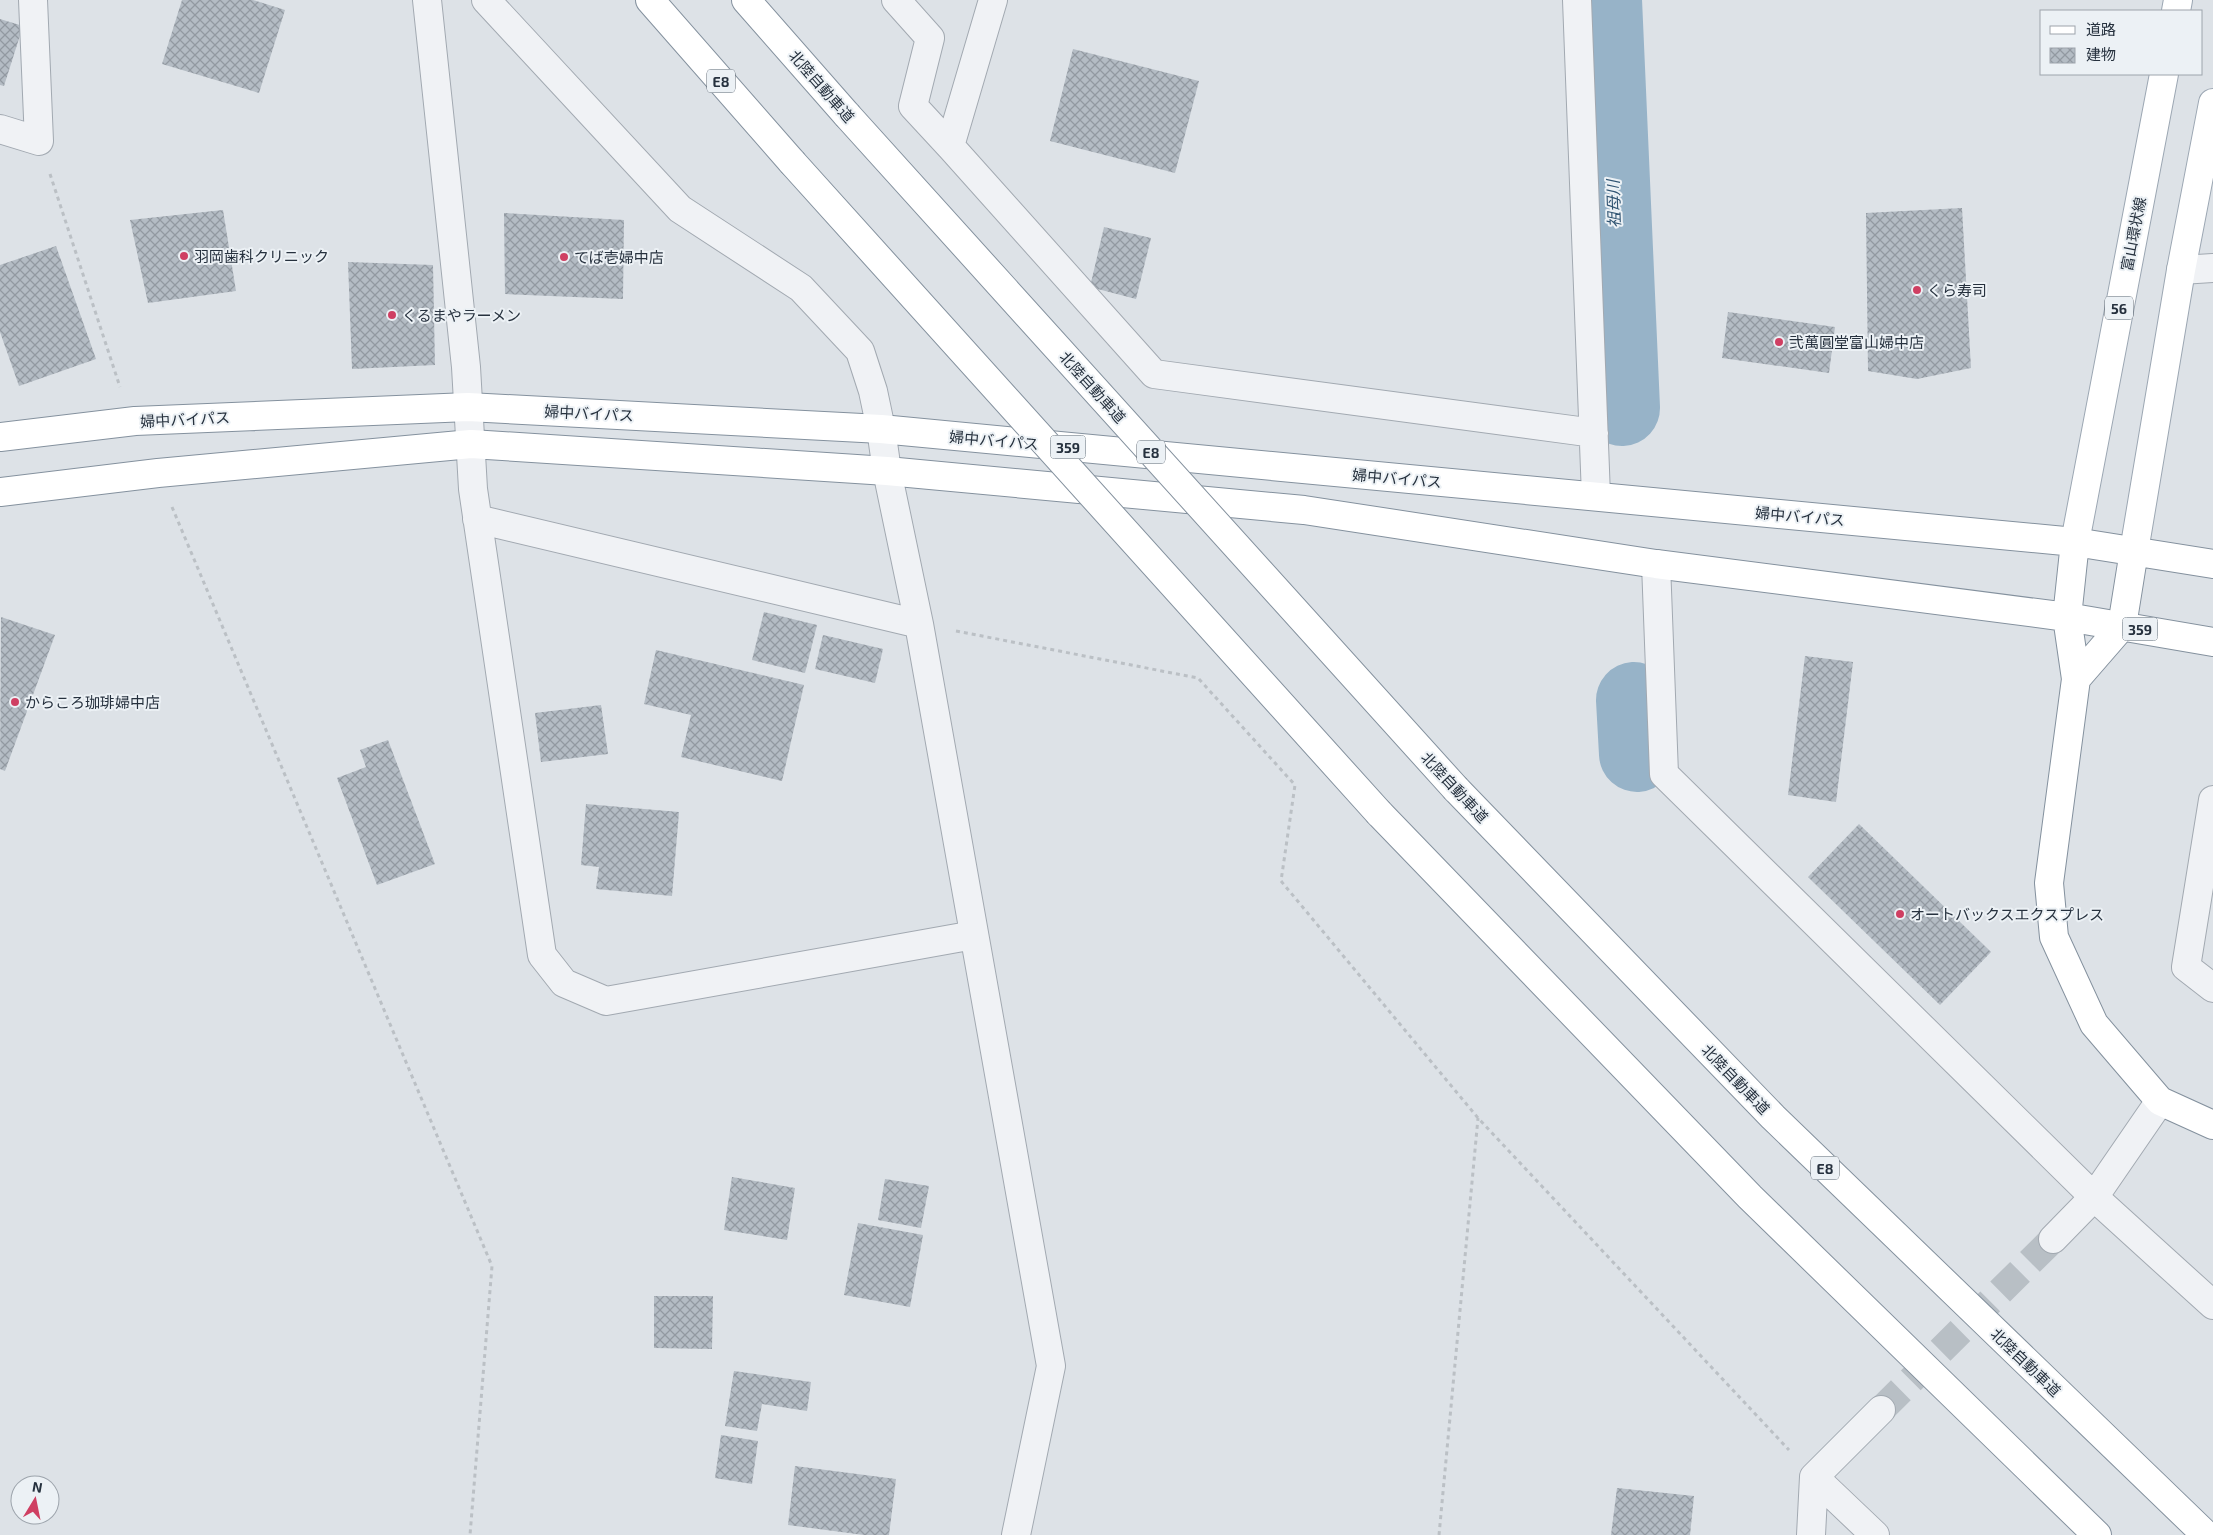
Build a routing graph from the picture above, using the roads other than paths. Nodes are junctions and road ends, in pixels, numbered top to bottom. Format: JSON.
{"nodes":[{"id":1,"x":33,"y":0,"type":"edge"},
{"id":2,"x":427,"y":0,"type":"edge"},
{"id":3,"x":486,"y":0,"type":"edge"},
{"id":4,"x":650,"y":0,"type":"edge"},
{"id":5,"x":746,"y":0,"type":"edge"},
{"id":6,"x":896,"y":0,"type":"edge"},
{"id":7,"x":993,"y":0,"type":"edge"},
{"id":8,"x":1577,"y":0,"type":"edge"},
{"id":9,"x":2164,"y":75,"type":"edge"},
{"id":10,"x":2213,"y":103,"type":"edge"},
{"id":11,"x":0,"y":129,"type":"edge"},
{"id":12,"x":950,"y":146,"type":"junction"},
{"id":13,"x":2213,"y":268,"type":"edge"},
{"id":14,"x":2181,"y":270,"type":"junction"},
{"id":15,"x":468,"y":407,"type":"junction"},
{"id":16,"x":881,"y":429,"type":"junction"},
{"id":17,"x":1594,"y":432,"type":"junction"},
{"id":18,"x":0,"y":436,"type":"edge"},
{"id":19,"x":471,"y":444,"type":"junction"},
{"id":20,"x":887,"y":471,"type":"junction"},
{"id":21,"x":0,"y":492,"type":"edge"},
{"id":22,"x":1596,"y":496,"type":"junction"},
{"id":23,"x":477,"y":519,"type":"junction"},
{"id":24,"x":2075,"y":542,"type":"junction"},
{"id":25,"x":2134,"y":550,"type":"junction"},
{"id":26,"x":1656,"y":564,"type":"junction"},
{"id":27,"x":2213,"y":564,"type":"edge"},
{"id":28,"x":2067,"y":617,"type":"junction"},
{"id":29,"x":919,"y":624,"type":"junction"},
{"id":30,"x":2122,"y":626,"type":"junction"},
{"id":31,"x":2213,"y":642,"type":"edge"},
{"id":32,"x":2076,"y":679,"type":"junction"},
{"id":33,"x":2213,"y":800,"type":"edge"},
{"id":34,"x":974,"y":936,"type":"junction"},
{"id":35,"x":2213,"y":988,"type":"edge"},
{"id":36,"x":2160,"y":1101,"type":"junction"},
{"id":37,"x":2213,"y":1125,"type":"edge"},
{"id":38,"x":2094,"y":1197,"type":"junction"},
{"id":39,"x":2053,"y":1240,"type":"tunnel mouth"},
{"id":40,"x":2213,"y":1305,"type":"edge"},
{"id":41,"x":1882,"y":1410,"type":"tunnel mouth"},
{"id":42,"x":1814,"y":1477,"type":"junction"},
{"id":43,"x":1016,"y":1535,"type":"edge"},
{"id":44,"x":1810,"y":1535,"type":"edge"},
{"id":45,"x":1875,"y":1535,"type":"edge"},
{"id":46,"x":2097,"y":1535,"type":"edge"},
{"id":47,"x":2206,"y":1535,"type":"edge"}],
"edges":[{"from":1,"to":11,"type":"street"},
{"from":2,"to":15,"type":"street"},
{"from":3,"to":16,"type":"street"},
{"from":4,"to":46,"type":"main road","number":"E8","bridge":true},
{"from":5,"to":47,"type":"main road","name":"北陸自動車道","number":"E8","bridge":true},
{"from":6,"to":12,"type":"street"},
{"from":7,"to":12,"type":"street"},
{"from":8,"to":17,"type":"street"},
{"from":9,"to":24,"type":"main road","name":"富山環状線","number":"56"},
{"from":10,"to":14,"type":"main road"},
{"from":12,"to":17,"type":"street"},
{"from":13,"to":14,"type":"street"},
{"from":14,"to":25,"type":"main road"},
{"from":15,"to":16,"type":"main road","name":"婦中バイパス","number":"359"},
{"from":15,"to":18,"type":"main road","name":"婦中バイパス","number":"359"},
{"from":15,"to":19,"type":"street"},
{"from":16,"to":20,"type":"street"},
{"from":16,"to":22,"type":"main road","name":"婦中バイパス","number":"359"},
{"from":17,"to":22,"type":"street"},
{"from":19,"to":20,"type":"main road","number":"359"},
{"from":19,"to":21,"type":"main road","number":"359"},
{"from":19,"to":23,"type":"street"},
{"from":20,"to":26,"type":"main road","number":"359"},
{"from":20,"to":29,"type":"street"},
{"from":22,"to":24,"type":"main road","name":"婦中バイパス","number":"359"},
{"from":23,"to":29,"type":"street"},
{"from":23,"to":34,"type":"street"},
{"from":24,"to":25,"type":"main road","name":"婦中バイパス","number":"359"},
{"from":24,"to":28,"type":"main road","name":"富山環状線"},
{"from":25,"to":27,"type":"main road","number":"359"},
{"from":25,"to":30,"type":"main road"},
{"from":26,"to":28,"type":"main road","number":"359"},
{"from":26,"to":38,"type":"street"},
{"from":28,"to":30,"type":"main road","number":"359"},
{"from":28,"to":32,"type":"main road","name":"富山環状線"},
{"from":29,"to":34,"type":"street"},
{"from":30,"to":31,"type":"main road","number":"359"},
{"from":30,"to":32,"type":"main road"},
{"from":32,"to":36,"type":"main road","name":"富山環状線"},
{"from":33,"to":35,"type":"street"},
{"from":34,"to":43,"type":"street"},
{"from":36,"to":37,"type":"main road"},
{"from":36,"to":38,"type":"street"},
{"from":38,"to":39,"type":"street"},
{"from":38,"to":40,"type":"street"},
{"from":41,"to":42,"type":"street"},
{"from":42,"to":44,"type":"street"},
{"from":42,"to":45,"type":"street"}]}
